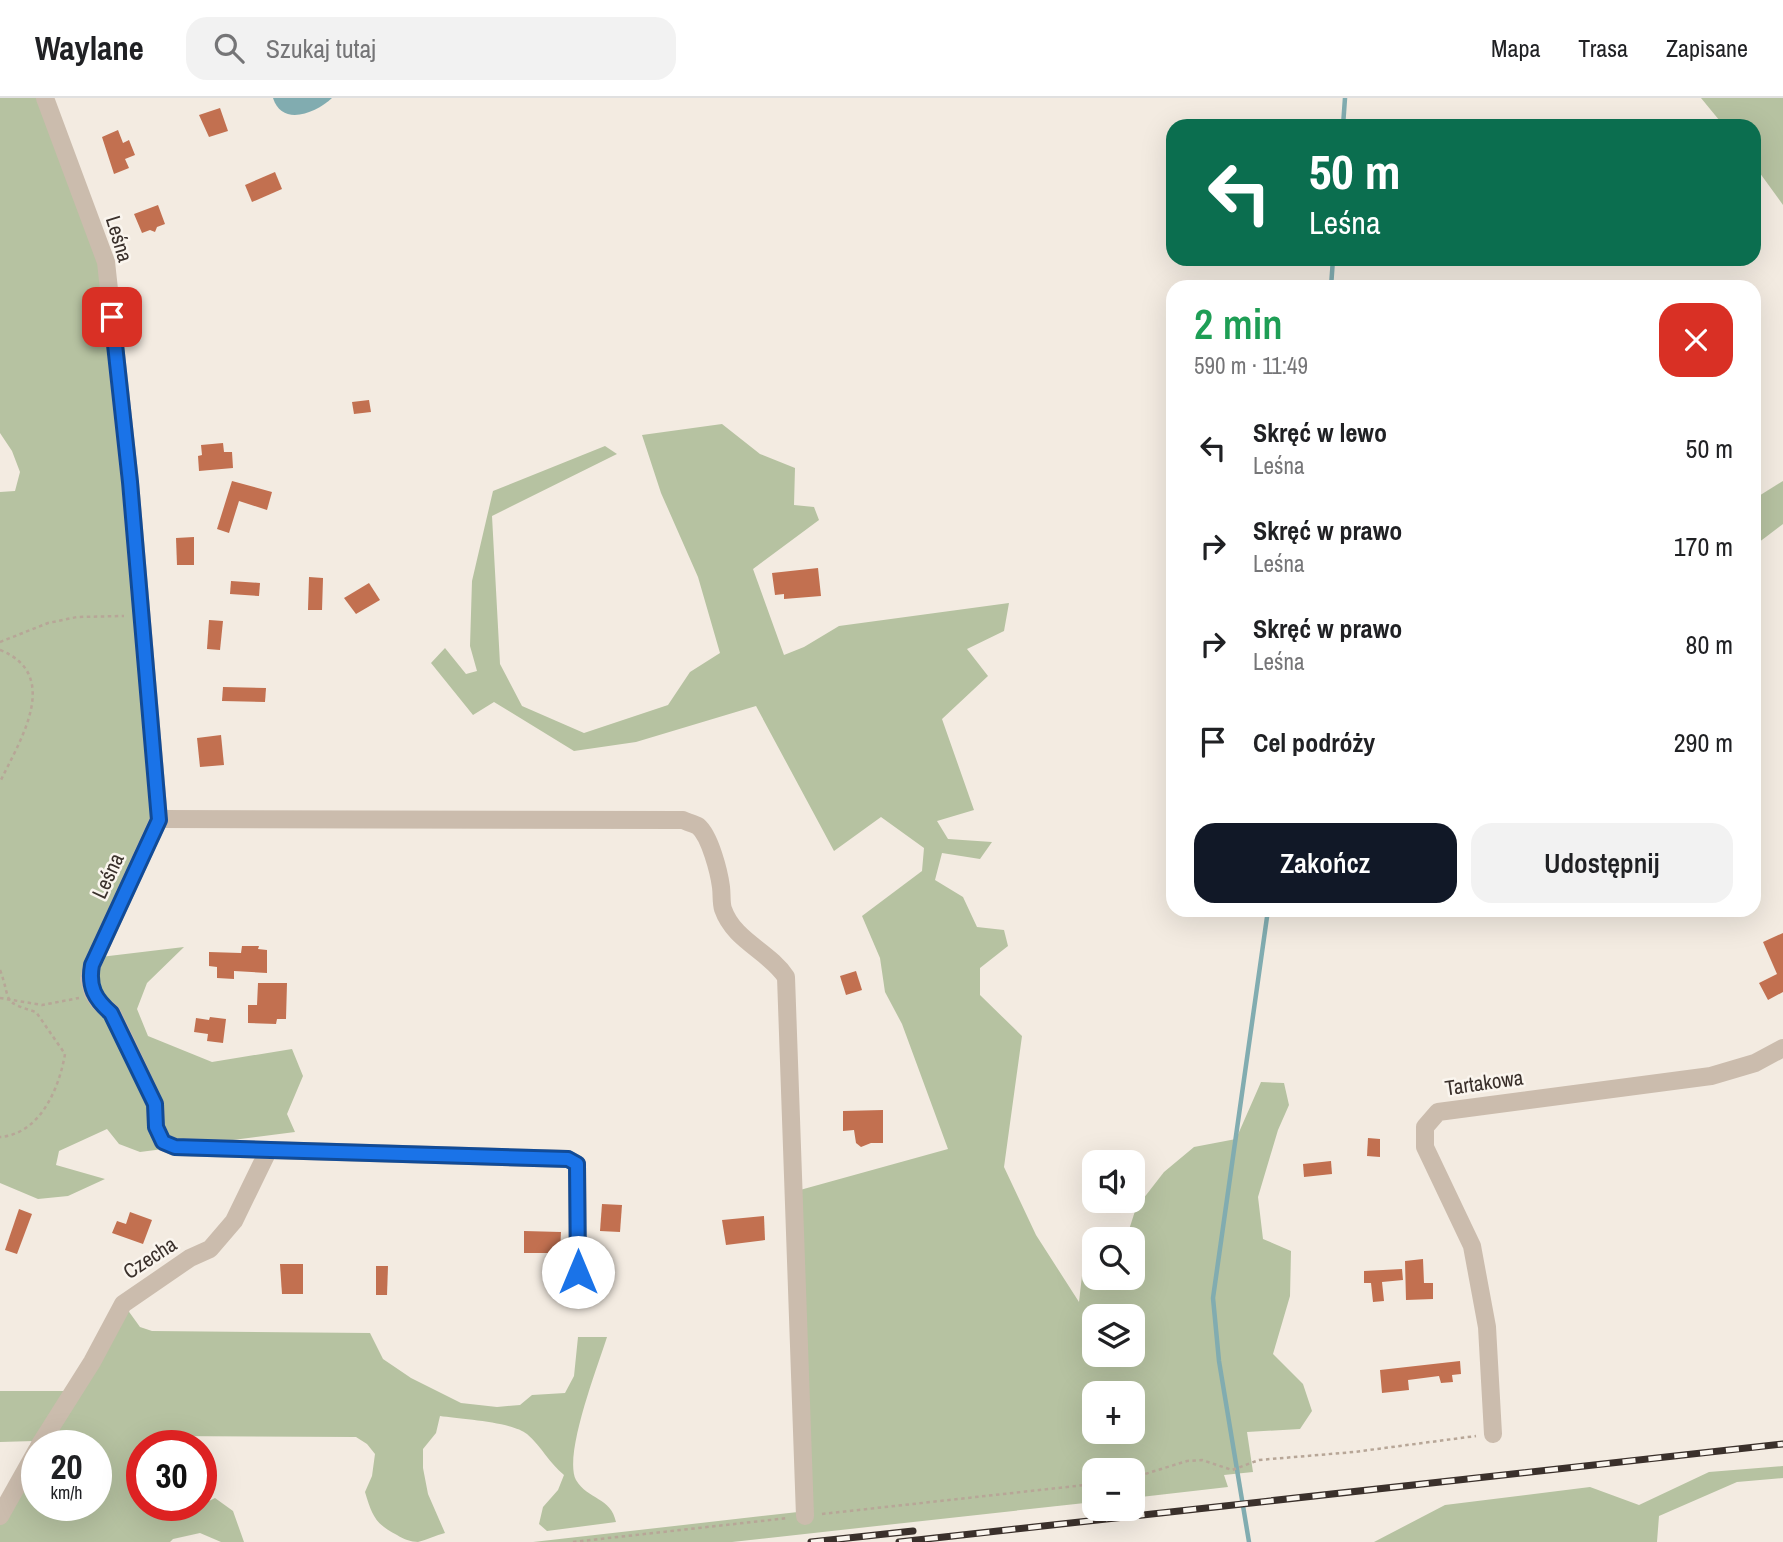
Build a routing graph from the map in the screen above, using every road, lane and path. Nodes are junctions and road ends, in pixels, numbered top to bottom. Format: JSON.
{"nodes":[{"id":1,"x":44,"y":98,"type":"edge"},
{"id":2,"x":142,"y":616,"type":"junction"},
{"id":3,"x":0,"y":642,"type":"edge"},
{"id":4,"x":0,"y":650,"type":"edge"},
{"id":5,"x":0,"y":782,"type":"edge"},
{"id":6,"x":159,"y":820,"type":"junction"},
{"id":7,"x":0,"y":970,"type":"edge"},
{"id":8,"x":93,"y":993,"type":"junction"},
{"id":9,"x":0,"y":998,"type":"edge"},
{"id":10,"x":6,"y":999,"type":"junction"},
{"id":11,"x":1783,"y":1048,"type":"edge"},
{"id":12,"x":0,"y":1136,"type":"edge"},
{"id":13,"x":268,"y":1151,"type":"junction"},
{"id":14,"x":578,"y":1272,"type":"dead end"},
{"id":15,"x":49,"y":1430,"type":"edge"},
{"id":16,"x":1493,"y":1434,"type":"joint"},
{"id":17,"x":1145,"y":1474,"type":"edge"},
{"id":18,"x":21,"y":1479,"type":"edge"},
{"id":19,"x":1082,"y":1485,"type":"edge"},
{"id":20,"x":0,"y":1516,"type":"edge"},
{"id":21,"x":805,"y":1516,"type":"junction"},
{"id":22,"x":573,"y":1542,"type":"edge"}],
"edges":[{"from":1,"to":2,"type":"street","name":"Leśna"},
{"from":2,"to":3,"type":"path"},
{"from":2,"to":6,"type":"street","name":"Leśna"},
{"from":4,"to":5,"type":"path"},
{"from":6,"to":8,"type":"street","name":"Leśna"},
{"from":6,"to":21,"type":"street"},
{"from":7,"to":10,"type":"path"},
{"from":8,"to":10,"type":"path"},
{"from":8,"to":13,"type":"street"},
{"from":9,"to":10,"type":"path"},
{"from":10,"to":12,"type":"path"},
{"from":11,"to":16,"type":"street","name":"Tartakowa"},
{"from":13,"to":14,"type":"street"},
{"from":13,"to":15,"type":"street","name":"Czecha"},
{"from":16,"to":17,"type":"path"},
{"from":18,"to":20,"type":"street"},
{"from":19,"to":21,"type":"path"},
{"from":21,"to":22,"type":"path"}]}
